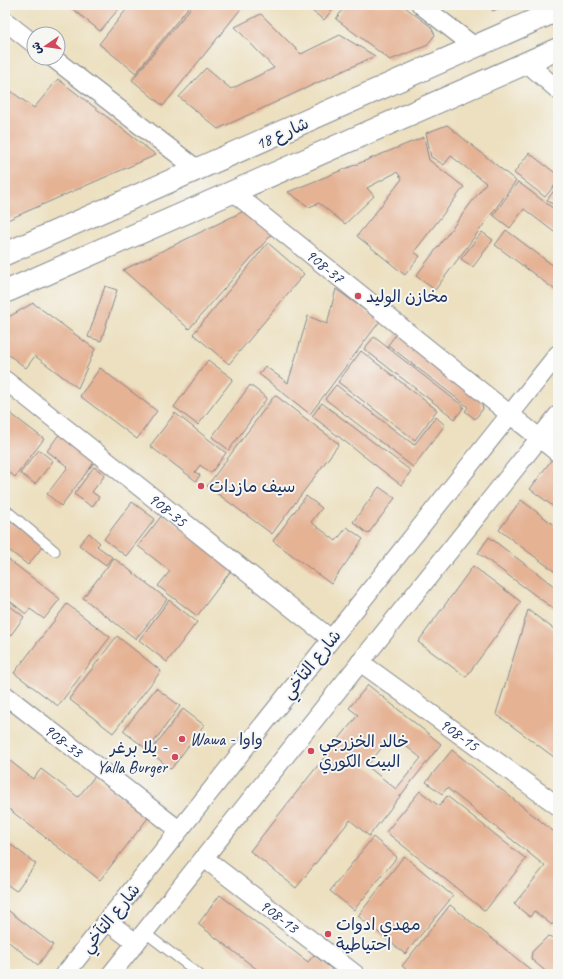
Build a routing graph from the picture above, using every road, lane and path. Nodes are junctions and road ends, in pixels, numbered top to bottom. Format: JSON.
{"nodes":[{"id":1,"x":421,"y":5,"type":"edge"},
{"id":2,"x":558,"y":10,"type":"edge"},
{"id":3,"x":5,"y":21,"type":"edge"},
{"id":4,"x":26,"y":38,"type":"edge"},
{"id":5,"x":475,"y":47,"type":"junction"},
{"id":6,"x":558,"y":50,"type":"edge"},
{"id":7,"x":527,"y":63,"type":"junction"},
{"id":8,"x":63,"y":66,"type":"edge"},
{"id":9,"x":558,"y":90,"type":"edge"},
{"id":10,"x":198,"y":170,"type":"junction"},
{"id":11,"x":233,"y":192,"type":"junction"},
{"id":12,"x":5,"y":254,"type":"edge"},
{"id":13,"x":5,"y":292,"type":"edge"},
{"id":14,"x":558,"y":354,"type":"edge"},
{"id":15,"x":5,"y":380,"type":"edge"},
{"id":16,"x":509,"y":415,"type":"junction"},
{"id":17,"x":558,"y":415,"type":"edge"},
{"id":18,"x":539,"y":439,"type":"junction"},
{"id":19,"x":558,"y":453,"type":"edge"},
{"id":20,"x":5,"y":509,"type":"edge"},
{"id":21,"x":56,"y":551,"type":"dead end"},
{"id":22,"x":331,"y":639,"type":"junction"},
{"id":23,"x":360,"y":662,"type":"junction"},
{"id":24,"x":5,"y":695,"type":"edge"},
{"id":25,"x":558,"y":806,"type":"edge"},
{"id":26,"x":179,"y":830,"type":"junction"},
{"id":27,"x":204,"y":858,"type":"junction"},
{"id":28,"x":107,"y":921,"type":"junction"},
{"id":29,"x":140,"y":937,"type":"junction"},
{"id":30,"x":65,"y":974,"type":"edge"},
{"id":31,"x":111,"y":974,"type":"edge"},
{"id":32,"x":199,"y":974,"type":"edge"},
{"id":33,"x":355,"y":974,"type":"edge"}],
"edges":[{"from":1,"to":5,"type":"street"},
{"from":2,"to":5,"type":"street","name":"شارع 18"},
{"from":3,"to":4,"type":"street"},
{"from":5,"to":10,"type":"street","name":"شارع 18"},
{"from":6,"to":7,"type":"street","name":"شارع 18"},
{"from":7,"to":9,"type":"street"},
{"from":7,"to":11,"type":"street","name":"شارع 18"},
{"from":8,"to":10,"type":"street"},
{"from":10,"to":12,"type":"street","name":"شارع 18"},
{"from":11,"to":13,"type":"street","name":"شارع 18"},
{"from":11,"to":16,"type":"street","name":"908-37"},
{"from":14,"to":16,"type":"street","name":"شارع التآخي"},
{"from":15,"to":22,"type":"street","name":"908-35"},
{"from":16,"to":18,"type":"street","name":"908-37"},
{"from":16,"to":22,"type":"street","name":"شارع التآخي"},
{"from":17,"to":18,"type":"street","name":"شارع التآخي"},
{"from":18,"to":19,"type":"street","name":"908-37"},
{"from":18,"to":23,"type":"street","name":"شارع التآخي"},
{"from":20,"to":21,"type":"lane"},
{"from":22,"to":26,"type":"street","name":"شارع التآخي"},
{"from":23,"to":25,"type":"street","name":"908-15"},
{"from":23,"to":27,"type":"street","name":"شارع التآخي"},
{"from":24,"to":26,"type":"street","name":"908-33"},
{"from":26,"to":28,"type":"street","name":"شارع التآخي"},
{"from":27,"to":29,"type":"street","name":"شارع التآخي"},
{"from":27,"to":33,"type":"street","name":"908-13"},
{"from":28,"to":29,"type":"street"},
{"from":28,"to":30,"type":"street","name":"شارع التآخي"},
{"from":29,"to":31,"type":"street","name":"شارع التآخي"},
{"from":29,"to":32,"type":"lane"}]}
